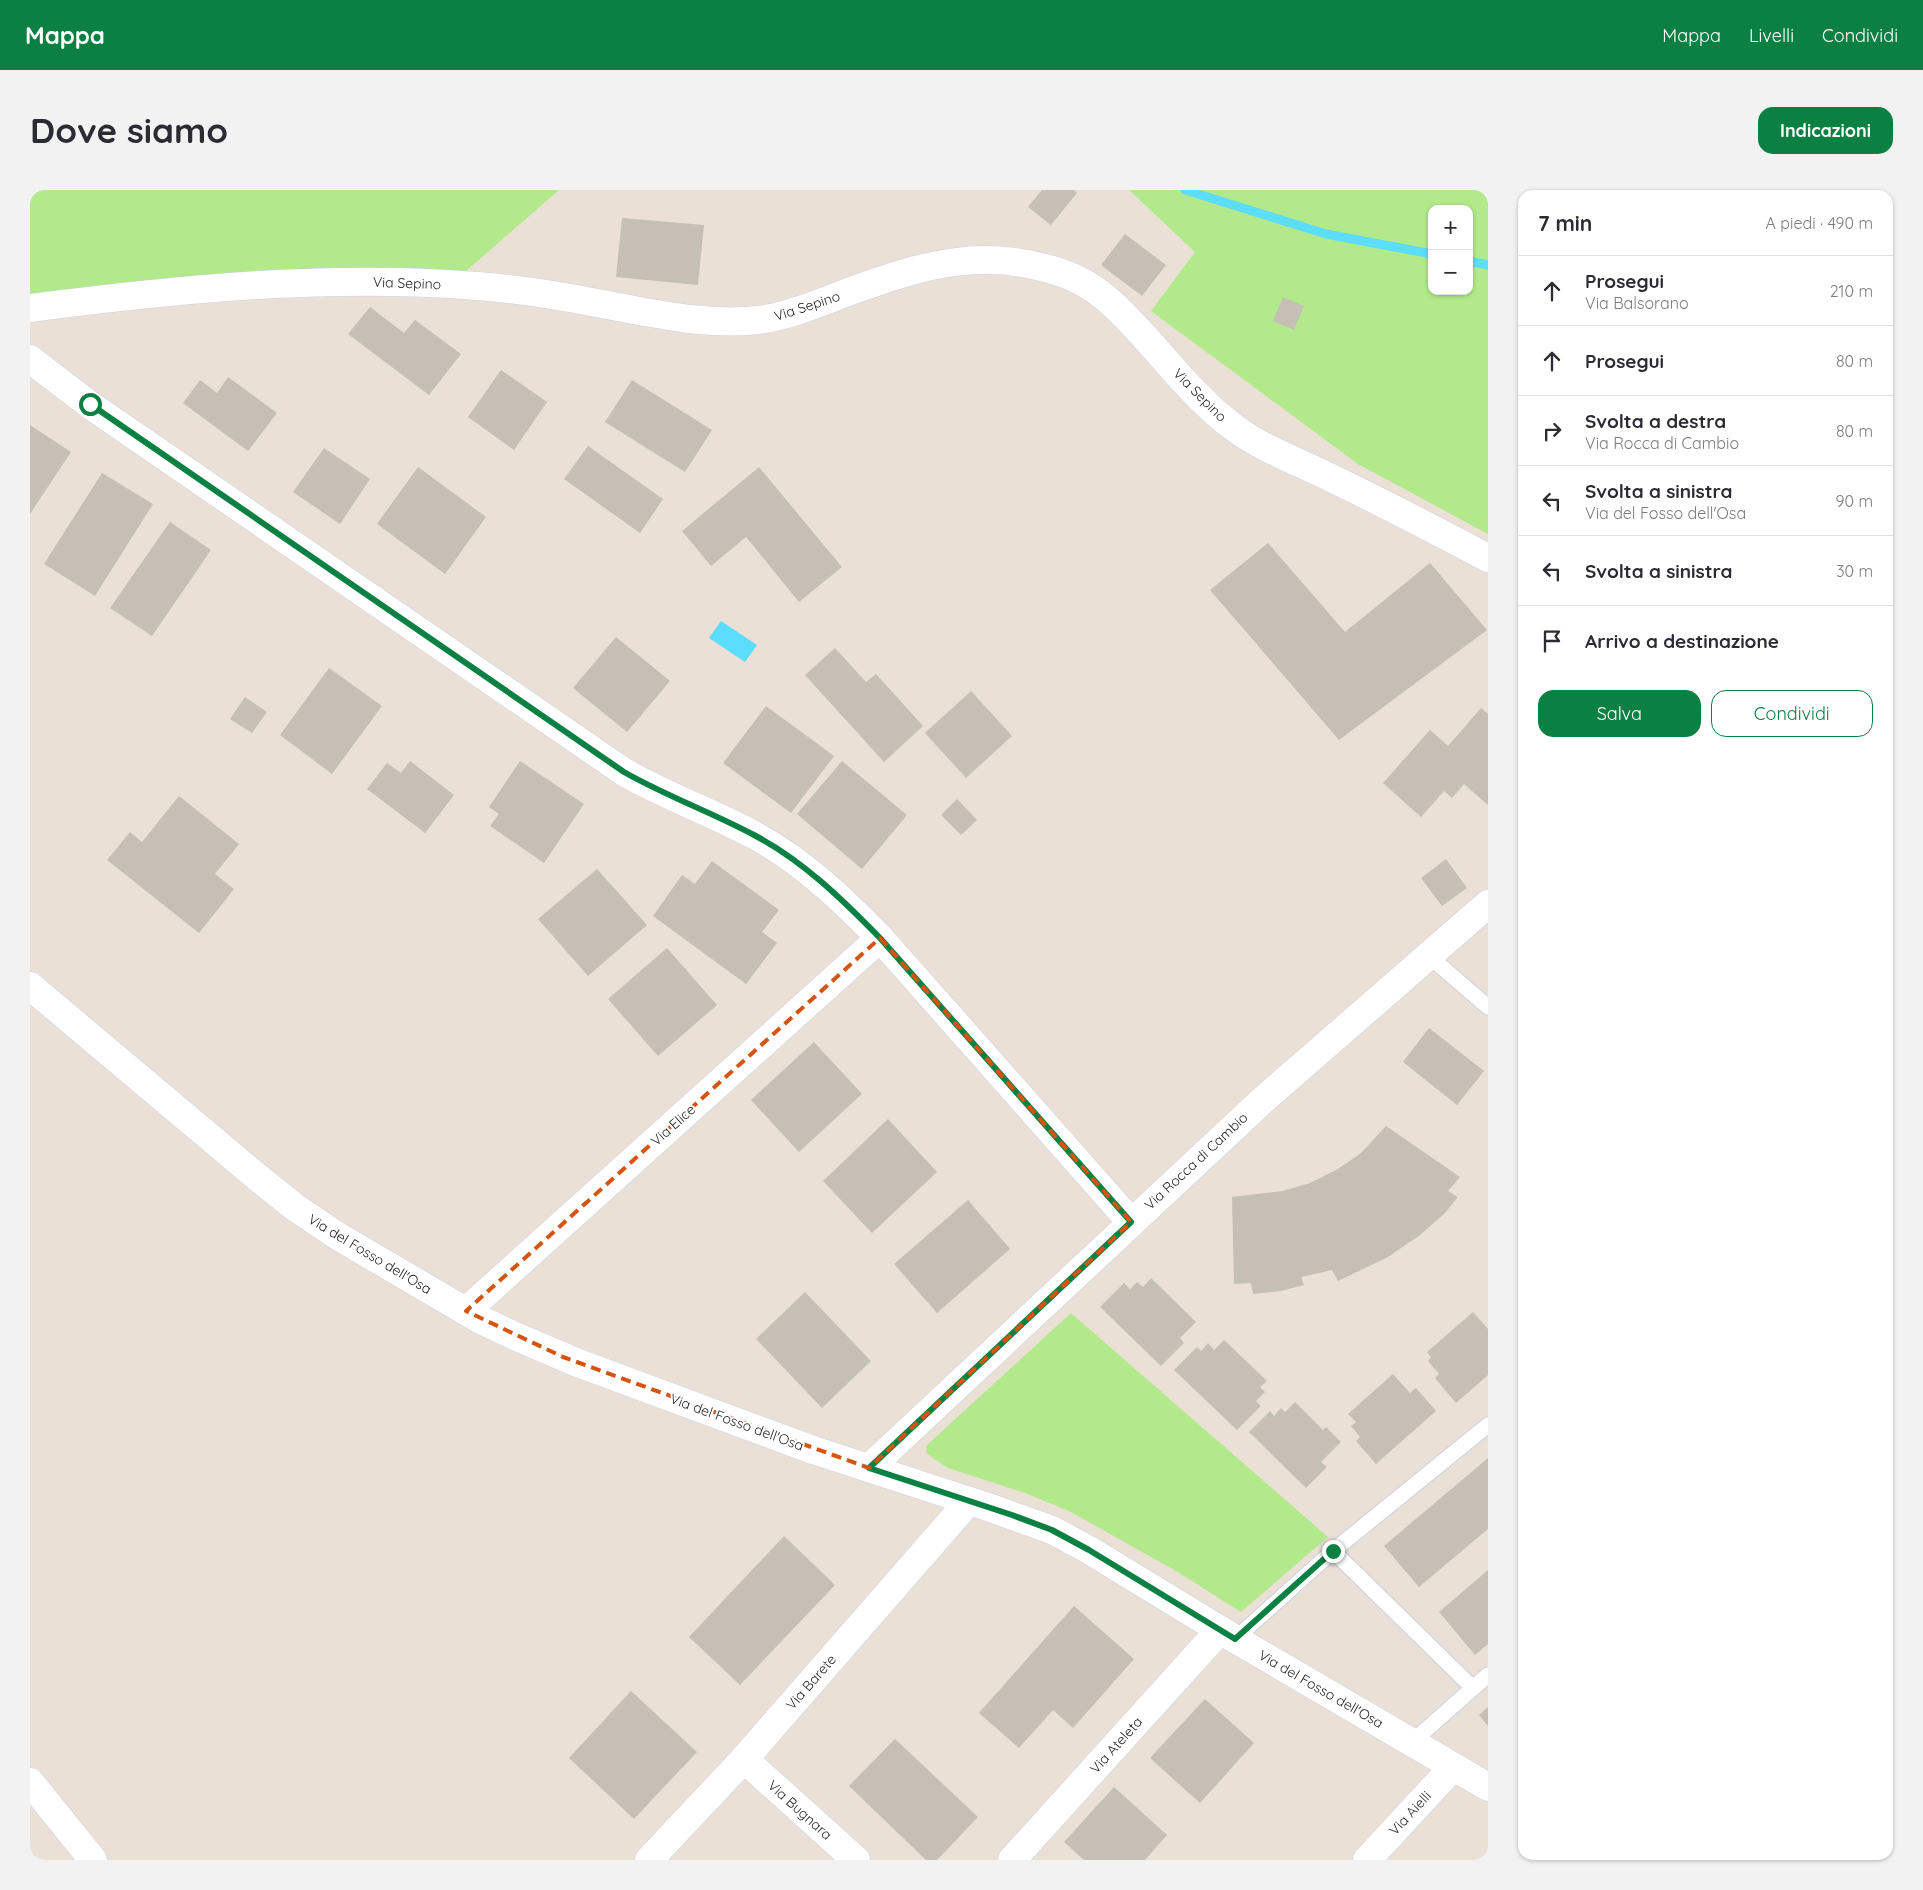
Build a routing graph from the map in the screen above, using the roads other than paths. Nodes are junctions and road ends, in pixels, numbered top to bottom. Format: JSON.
{"nodes":[{"id":1,"x":30,"y":308,"type":"edge"},
{"id":2,"x":30,"y":359,"type":"edge"},
{"id":3,"x":1488,"y":558,"type":"edge"},
{"id":4,"x":1488,"y":904,"type":"edge"},
{"id":5,"x":880,"y":938,"type":"junction"},
{"id":6,"x":1428,"y":956,"type":"junction"},
{"id":7,"x":30,"y":986,"type":"edge"},
{"id":8,"x":1488,"y":1007,"type":"edge"},
{"id":9,"x":1131,"y":1222,"type":"junction"},
{"id":10,"x":466,"y":1311,"type":"junction"},
{"id":11,"x":1488,"y":1424,"type":"edge"},
{"id":12,"x":869,"y":1468,"type":"junction"},
{"id":13,"x":969,"y":1501,"type":"junction"},
{"id":14,"x":1333,"y":1551,"type":"junction"},
{"id":15,"x":1228,"y":1635,"type":"junction"},
{"id":16,"x":1488,"y":1675,"type":"edge"},
{"id":17,"x":1473,"y":1688,"type":"junction"},
{"id":18,"x":1412,"y":1742,"type":"junction"},
{"id":19,"x":744,"y":1759,"type":"junction"},
{"id":20,"x":1453,"y":1767,"type":"junction"},
{"id":21,"x":30,"y":1782,"type":"edge"},
{"id":22,"x":1488,"y":1787,"type":"edge"},
{"id":23,"x":93,"y":1860,"type":"edge"},
{"id":24,"x":649,"y":1860,"type":"edge"},
{"id":25,"x":856,"y":1860,"type":"edge"},
{"id":26,"x":1012,"y":1860,"type":"edge"},
{"id":27,"x":1367,"y":1860,"type":"edge"}],
"edges":[{"from":1,"to":3,"type":"street","name":"Via Sepino"},
{"from":2,"to":5,"type":"street"},
{"from":4,"to":6,"type":"street","name":"Via Rocca di Cambio"},
{"from":5,"to":9,"type":"street"},
{"from":5,"to":10,"type":"street","name":"Via Elice"},
{"from":6,"to":8,"type":"lane"},
{"from":6,"to":9,"type":"street","name":"Via Rocca di Cambio"},
{"from":7,"to":10,"type":"street","name":"Via del Fosso dell'Osa"},
{"from":9,"to":12,"type":"street","name":"Via Rocca di Cambio"},
{"from":10,"to":12,"type":"street","name":"Via del Fosso dell'Osa"},
{"from":11,"to":14,"type":"lane"},
{"from":12,"to":13,"type":"street","name":"Via del Fosso dell'Osa"},
{"from":13,"to":15,"type":"street","name":"Via del Fosso dell'Osa"},
{"from":13,"to":19,"type":"street","name":"Via Barete"},
{"from":14,"to":15,"type":"lane"},
{"from":14,"to":17,"type":"lane"},
{"from":15,"to":18,"type":"street","name":"Via del Fosso dell'Osa"},
{"from":15,"to":26,"type":"street","name":"Via Ateleta"},
{"from":16,"to":17,"type":"lane"},
{"from":17,"to":18,"type":"lane"},
{"from":18,"to":20,"type":"street","name":"Via del Fosso dell'Osa"},
{"from":19,"to":24,"type":"street","name":"Via Barete"},
{"from":19,"to":25,"type":"street","name":"Via Bugnara"},
{"from":20,"to":22,"type":"street","name":"Via del Fosso dell'Osa"},
{"from":20,"to":27,"type":"street","name":"Via Aielli"},
{"from":21,"to":23,"type":"street"}]}
